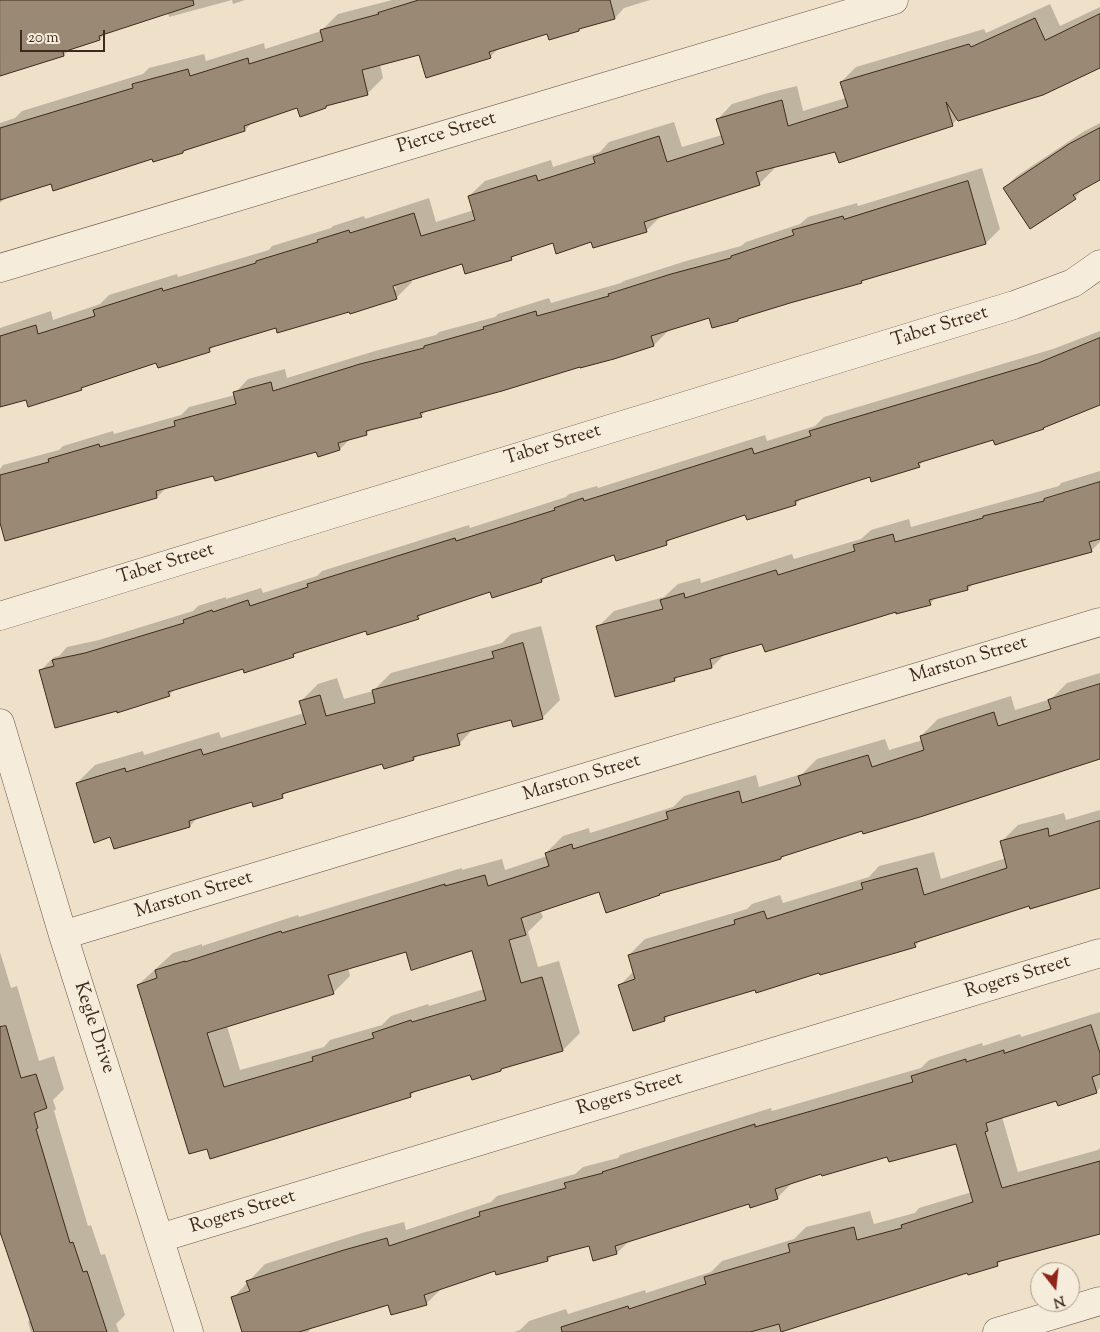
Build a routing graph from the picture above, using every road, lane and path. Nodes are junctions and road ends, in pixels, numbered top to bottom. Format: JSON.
{"nodes":[{"id":1,"x":894,"y":0,"type":"edge"},
{"id":2,"x":1100,"y":264,"type":"edge"},
{"id":3,"x":0,"y":268,"type":"edge"},
{"id":4,"x":0,"y":616,"type":"edge"},
{"id":5,"x":1100,"y":622,"type":"edge"},
{"id":6,"x":0,"y":723,"type":"edge"},
{"id":7,"x":63,"y":936,"type":"junction"},
{"id":8,"x":1100,"y":953,"type":"edge"},
{"id":9,"x":160,"y":1238,"type":"junction"},
{"id":10,"x":1100,"y":1301,"type":"edge"},
{"id":11,"x":189,"y":1332,"type":"edge"},
{"id":12,"x":997,"y":1332,"type":"edge"}],
"edges":[{"from":1,"to":3,"type":"street","name":"Pierce Street"},
{"from":2,"to":4,"type":"street","name":"Taber Street"},
{"from":5,"to":7,"type":"street","name":"Marston Street"},
{"from":6,"to":7,"type":"street","name":"Kegle Drive"},
{"from":7,"to":9,"type":"street","name":"Kegle Drive"},
{"from":8,"to":9,"type":"street","name":"Rogers Street"},
{"from":9,"to":11,"type":"street","name":"Kegle Drive"},
{"from":10,"to":12,"type":"street"}]}
